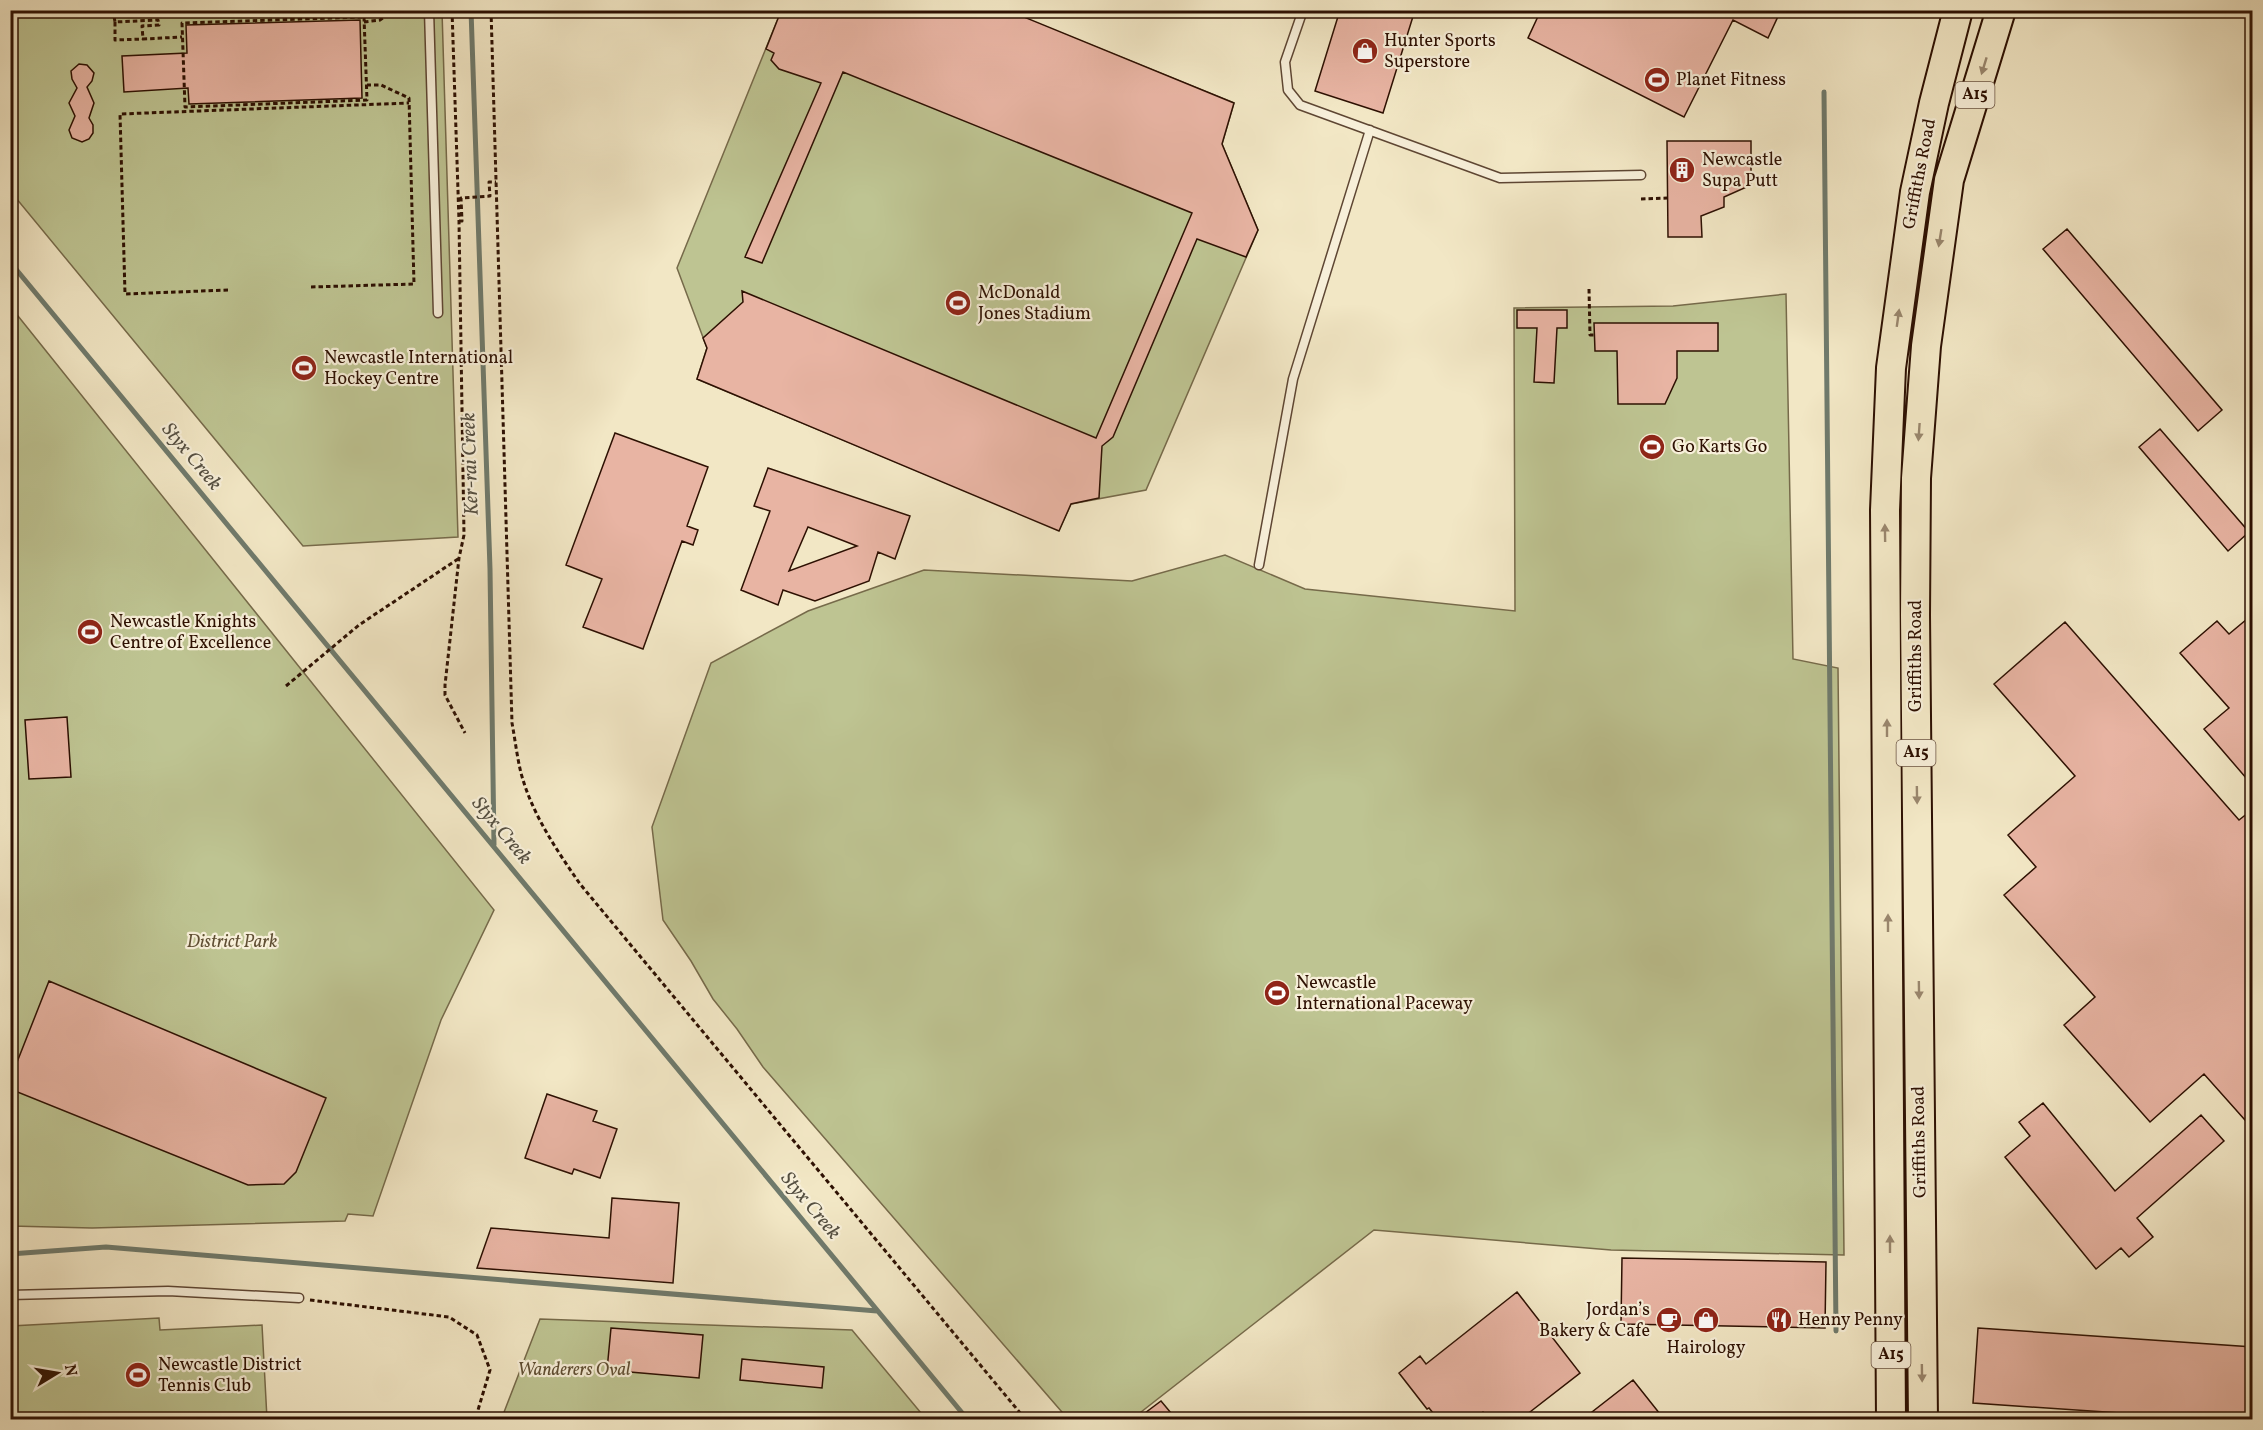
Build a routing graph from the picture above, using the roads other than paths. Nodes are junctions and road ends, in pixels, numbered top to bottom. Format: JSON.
{"nodes":[{"id":1,"x":429,"y":10,"type":"edge"},
{"id":2,"x":1303,"y":10,"type":"edge"},
{"id":3,"x":1958,"y":10,"type":"edge"},
{"id":4,"x":2001,"y":10,"type":"edge"},
{"id":5,"x":1370,"y":130,"type":"junction"},
{"id":6,"x":1641,"y":175,"type":"dead end"},
{"id":7,"x":438,"y":313,"type":"dead end"},
{"id":8,"x":1259,"y":565,"type":"dead end"},
{"id":9,"x":1916,"y":691,"type":"junction"},
{"id":10,"x":1887,"y":692,"type":"junction"},
{"id":11,"x":10,"y":1294,"type":"edge"},
{"id":12,"x":299,"y":1298,"type":"road end"},
{"id":13,"x":1891,"y":1419,"type":"edge"},
{"id":14,"x":1923,"y":1419,"type":"edge"}],
"edges":[{"from":1,"to":7,"type":"lane"},
{"from":2,"to":5,"type":"lane"},
{"from":10,"to":3,"type":"highway","name":"Griffiths Road","number":"A15","one_way":true},
{"from":4,"to":9,"type":"highway","name":"Griffiths Road","number":"A15","one_way":true},
{"from":5,"to":6,"type":"lane"},
{"from":5,"to":8,"type":"lane"},
{"from":9,"to":10,"type":"highway"},
{"from":9,"to":14,"type":"highway","name":"Griffiths Road","number":"A15","one_way":true},
{"from":13,"to":10,"type":"highway","name":"Griffiths Road","number":"A15","one_way":true},
{"from":11,"to":12,"type":"lane"}]}
